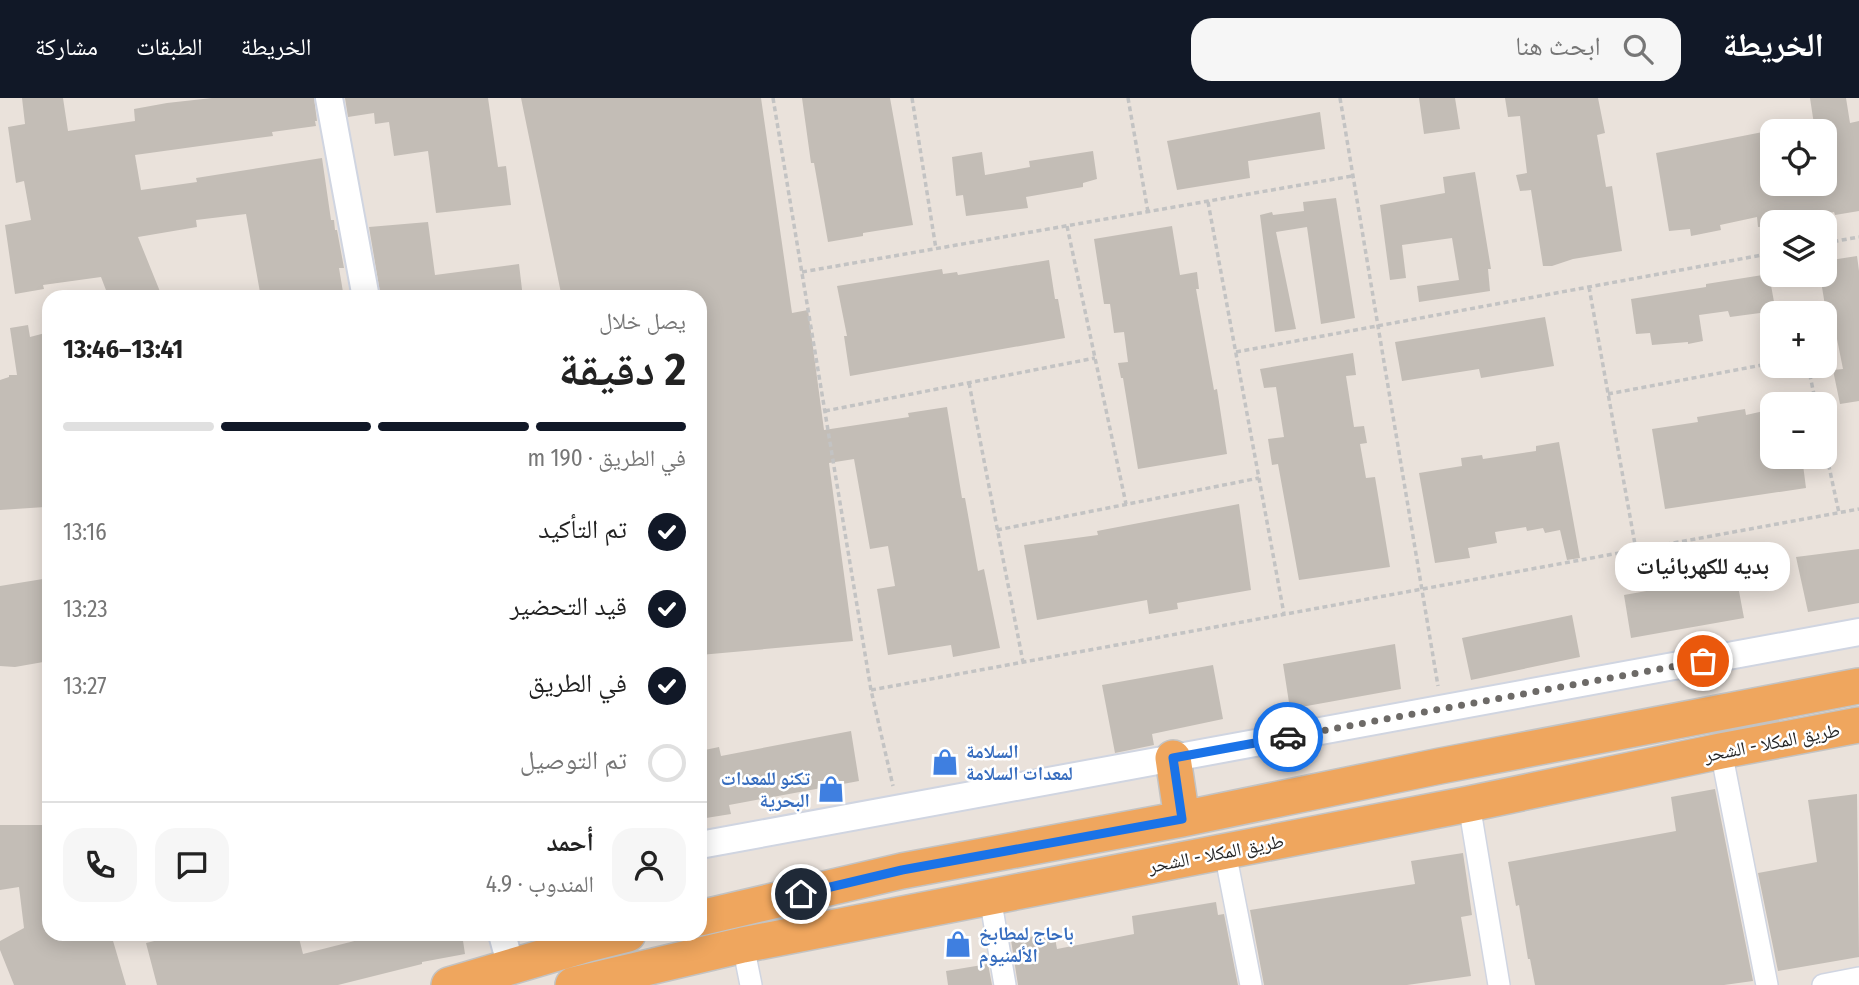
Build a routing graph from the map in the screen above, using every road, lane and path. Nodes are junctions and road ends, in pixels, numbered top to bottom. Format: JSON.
{"nodes":[{"id":1,"x":328,"y":98,"type":"edge"},
{"id":2,"x":773,"y":98,"type":"edge"},
{"id":3,"x":912,"y":98,"type":"edge"},
{"id":4,"x":1128,"y":98,"type":"edge"},
{"id":5,"x":1339,"y":98,"type":"edge"},
{"id":6,"x":1353,"y":176,"type":"junction"},
{"id":7,"x":1208,"y":202,"type":"junction"},
{"id":8,"x":1148,"y":212,"type":"junction"},
{"id":9,"x":1068,"y":226,"type":"junction"},
{"id":10,"x":1859,"y":237,"type":"edge"},
{"id":11,"x":1837,"y":241,"type":"edge"},
{"id":12,"x":936,"y":249,"type":"junction"},
{"id":13,"x":1760,"y":255,"type":"edge"},
{"id":14,"x":802,"y":272,"type":"junction"},
{"id":15,"x":1589,"y":287,"type":"junction"},
{"id":16,"x":364,"y":290,"type":"edge"},
{"id":17,"x":1378,"y":326,"type":"junction"},
{"id":18,"x":1236,"y":352,"type":"junction"},
{"id":19,"x":1095,"y":358,"type":"junction"},
{"id":20,"x":1760,"y":365,"type":"edge"},
{"id":21,"x":968,"y":383,"type":"junction"},
{"id":22,"x":1608,"y":394,"type":"junction"},
{"id":23,"x":825,"y":411,"type":"junction"},
{"id":24,"x":1830,"y":469,"type":"edge"},
{"id":25,"x":1259,"y":478,"type":"junction"},
{"id":26,"x":1126,"y":504,"type":"junction"},
{"id":27,"x":1859,"y":509,"type":"edge"},
{"id":28,"x":1839,"y":513,"type":"junction"},
{"id":29,"x":997,"y":530,"type":"junction"},
{"id":30,"x":1636,"y":550,"type":"junction"},
{"id":31,"x":1422,"y":589,"type":"junction"},
{"id":32,"x":1284,"y":614,"type":"junction"},
{"id":33,"x":1859,"y":632,"type":"edge"},
{"id":34,"x":1023,"y":662,"type":"junction"},
{"id":35,"x":1859,"y":686,"type":"edge"},
{"id":36,"x":871,"y":690,"type":"junction"},
{"id":37,"x":1442,"y":709,"type":"junction"},
{"id":38,"x":1713,"y":712,"type":"junction"},
{"id":39,"x":1859,"y":725,"type":"edge"},
{"id":40,"x":1721,"y":751,"type":"junction"},
{"id":41,"x":1173,"y":758,"type":"junction"},
{"id":42,"x":1469,"y":804,"type":"junction"},
{"id":43,"x":898,"y":809,"type":"junction"},
{"id":44,"x":1182,"y":819,"type":"junction"},
{"id":45,"x":707,"y":844,"type":"edge"},
{"id":46,"x":1225,"y":852,"type":"junction"},
{"id":47,"x":902,"y":870,"type":"junction"},
{"id":48,"x":990,"y":897,"type":"junction"},
{"id":49,"x":912,"y":913,"type":"junction"},
{"id":50,"x":707,"y":916,"type":"edge"},
{"id":51,"x":578,"y":941,"type":"edge"},
{"id":52,"x":743,"y":945,"type":"junction"},
{"id":53,"x":506,"y":951,"type":"edge"},
{"id":54,"x":1859,"y":978,"type":"edge"},
{"id":55,"x":449,"y":985,"type":"edge"},
{"id":56,"x":573,"y":985,"type":"edge"},
{"id":57,"x":751,"y":985,"type":"edge"},
{"id":58,"x":1005,"y":985,"type":"edge"},
{"id":59,"x":1251,"y":985,"type":"edge"},
{"id":60,"x":1499,"y":985,"type":"edge"},
{"id":61,"x":1767,"y":985,"type":"edge"},
{"id":62,"x":1823,"y":985,"type":"edge"}],
"edges":[{"from":1,"to":16,"type":"street"},
{"from":2,"to":14,"type":"path"},
{"from":3,"to":12,"type":"path"},
{"from":4,"to":8,"type":"path"},
{"from":5,"to":6,"type":"path"},
{"from":6,"to":7,"type":"path"},
{"from":6,"to":17,"type":"path"},
{"from":7,"to":8,"type":"path"},
{"from":7,"to":18,"type":"path"},
{"from":8,"to":9,"type":"path"},
{"from":9,"to":12,"type":"path"},
{"from":9,"to":19,"type":"path"},
{"from":10,"to":11,"type":"path"},
{"from":12,"to":14,"type":"path"},
{"from":13,"to":15,"type":"path"},
{"from":14,"to":23,"type":"path"},
{"from":15,"to":17,"type":"path"},
{"from":15,"to":22,"type":"path"},
{"from":17,"to":18,"type":"path"},
{"from":17,"to":31,"type":"path"},
{"from":18,"to":25,"type":"path"},
{"from":19,"to":21,"type":"path"},
{"from":19,"to":26,"type":"path"},
{"from":20,"to":22,"type":"path"},
{"from":21,"to":23,"type":"path"},
{"from":21,"to":29,"type":"path"},
{"from":22,"to":30,"type":"path"},
{"from":23,"to":36,"type":"path"},
{"from":24,"to":28,"type":"path"},
{"from":25,"to":26,"type":"path"},
{"from":25,"to":32,"type":"path"},
{"from":26,"to":29,"type":"path"},
{"from":27,"to":28,"type":"path"},
{"from":28,"to":30,"type":"path"},
{"from":29,"to":34,"type":"path"},
{"from":30,"to":31,"type":"path"},
{"from":31,"to":32,"type":"path"},
{"from":31,"to":37,"type":"path"},
{"from":32,"to":34,"type":"path"},
{"from":33,"to":37,"type":"street"},
{"from":34,"to":36,"type":"path"},
{"from":35,"to":38,"type":"highway","name":"طريق المكلا - الشحر"},
{"from":36,"to":43,"type":"path"},
{"from":37,"to":41,"type":"street"},
{"from":38,"to":40,"type":"highway"},
{"from":38,"to":44,"type":"highway","name":"طريق المكلا - الشحر"},
{"from":39,"to":40,"type":"highway","name":"طريق المكلا - الشحر"},
{"from":40,"to":42,"type":"highway","name":"طريق المكلا - الشحر"},
{"from":40,"to":61,"type":"street"},
{"from":41,"to":43,"type":"street"},
{"from":41,"to":44,"type":"highway"},
{"from":42,"to":46,"type":"highway","name":"طريق المكلا - الشحر"},
{"from":42,"to":60,"type":"street"},
{"from":43,"to":45,"type":"street"},
{"from":44,"to":47,"type":"highway","name":"طريق المكلا - الشحر"},
{"from":46,"to":48,"type":"highway","name":"طريق المكلا - الشحر"},
{"from":46,"to":59,"type":"street"},
{"from":47,"to":49,"type":"highway"},
{"from":47,"to":50,"type":"highway","name":"طريق المكلا - الشحر"},
{"from":48,"to":49,"type":"highway","name":"طريق المكلا - الشحر"},
{"from":48,"to":58,"type":"street"},
{"from":49,"to":52,"type":"highway","name":"طريق المكلا - الشحر"},
{"from":51,"to":53,"type":"highway"},
{"from":52,"to":56,"type":"highway","name":"طريق المكلا - الشحر"},
{"from":52,"to":57,"type":"street"},
{"from":53,"to":55,"type":"highway"},
{"from":54,"to":62,"type":"street"}]}
